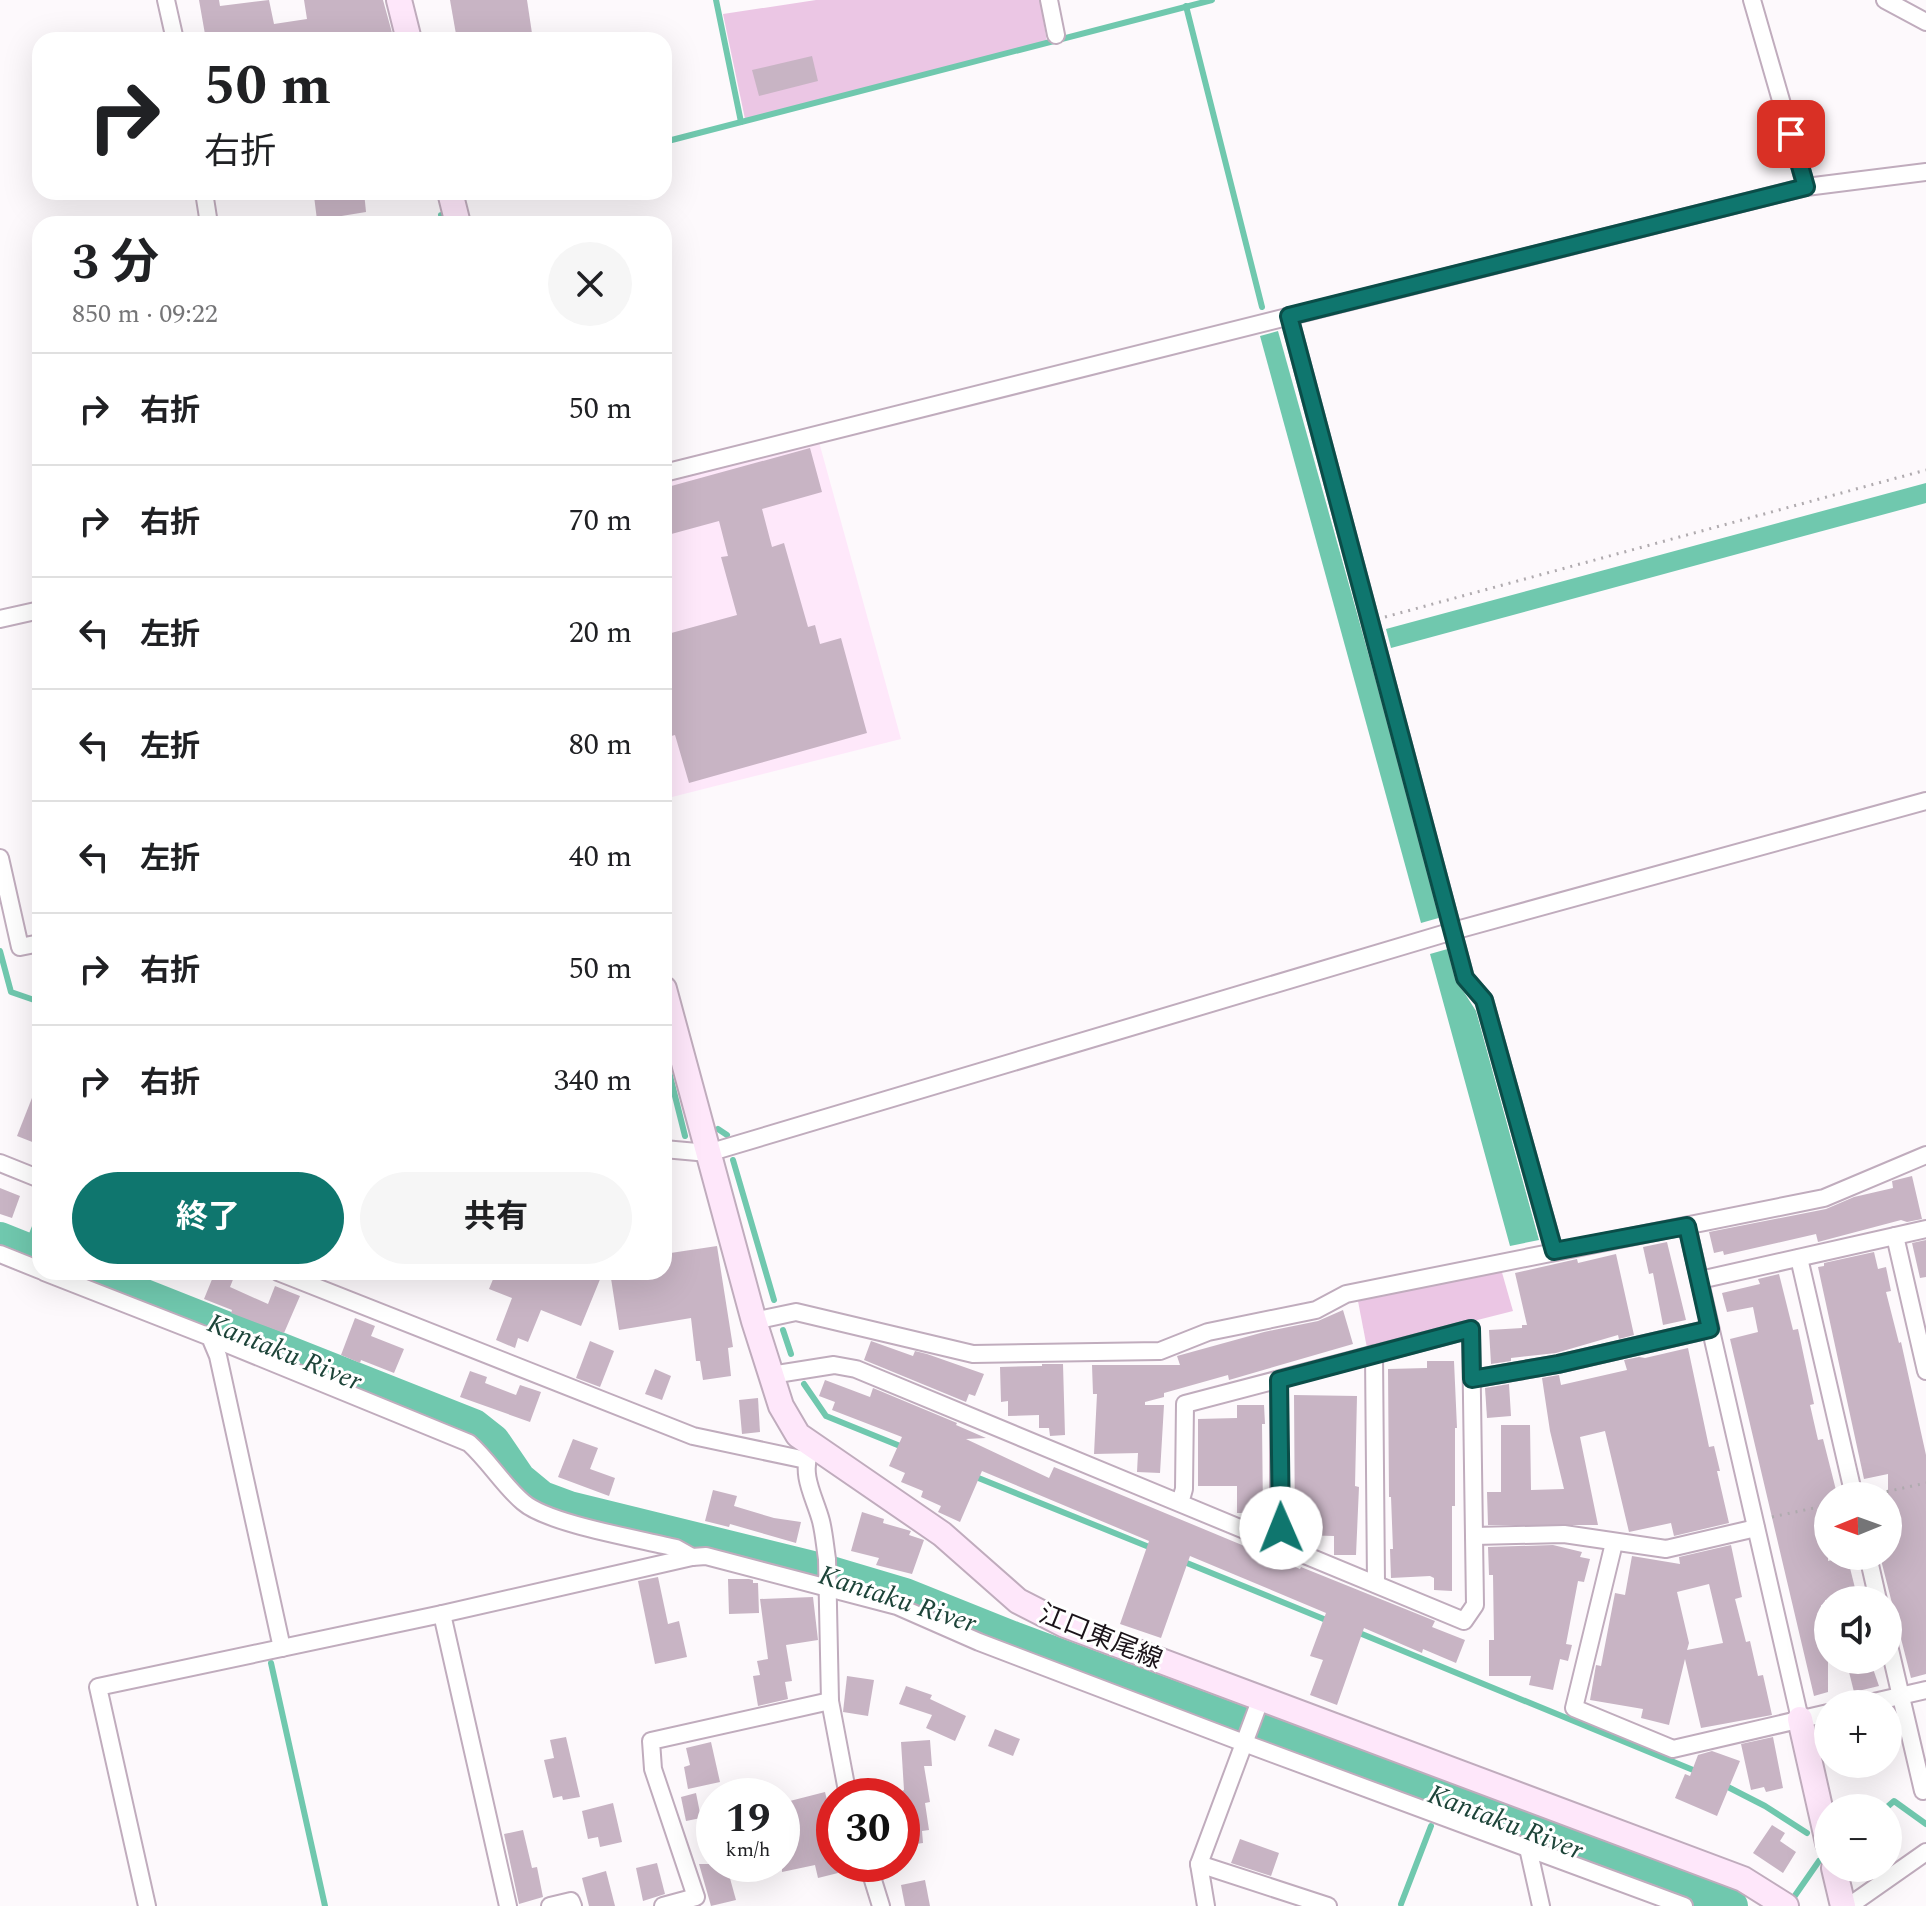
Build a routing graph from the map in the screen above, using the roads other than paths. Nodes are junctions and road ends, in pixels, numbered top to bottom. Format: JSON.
{"nodes":[{"id":1,"x":166,"y":0,"type":"edge"},
{"id":2,"x":399,"y":0,"type":"edge"},
{"id":3,"x":1049,"y":0,"type":"edge"},
{"id":4,"x":1752,"y":0,"type":"edge"},
{"id":5,"x":1885,"y":0,"type":"edge"},
{"id":6,"x":1926,"y":22,"type":"edge"},
{"id":7,"x":173,"y":32,"type":"edge"},
{"id":8,"x":407,"y":32,"type":"edge"},
{"id":9,"x":1056,"y":35,"type":"dead end"},
{"id":10,"x":1926,"y":172,"type":"edge"},
{"id":11,"x":1806,"y":187,"type":"junction"},
{"id":12,"x":1289,"y":316,"type":"junction"},
{"id":13,"x":672,"y":471,"type":"edge"},
{"id":14,"x":32,"y":612,"type":"edge"},
{"id":15,"x":0,"y":619,"type":"edge"},
{"id":16,"x":1926,"y":801,"type":"edge"},
{"id":17,"x":0,"y":858,"type":"edge"},
{"id":18,"x":1453,"y":931,"type":"junction"},
{"id":19,"x":32,"y":945,"type":"edge"},
{"id":20,"x":672,"y":1019,"type":"edge"},
{"id":21,"x":672,"y":1150,"type":"edge"},
{"id":22,"x":708,"y":1153,"type":"junction"},
{"id":23,"x":1926,"y":1155,"type":"edge"},
{"id":24,"x":0,"y":1163,"type":"edge"},
{"id":25,"x":32,"y":1176,"type":"edge"},
{"id":26,"x":1687,"y":1226,"type":"junction"},
{"id":27,"x":1926,"y":1229,"type":"edge"},
{"id":28,"x":1895,"y":1236,"type":"junction"},
{"id":29,"x":1554,"y":1251,"type":"junction"},
{"id":30,"x":0,"y":1254,"type":"edge"},
{"id":31,"x":1799,"y":1258,"type":"junction"},
{"id":32,"x":32,"y":1267,"type":"edge"},
{"id":33,"x":65,"y":1280,"type":"edge"},
{"id":34,"x":298,"y":1280,"type":"edge"},
{"id":35,"x":1700,"y":1280,"type":"junction"},
{"id":36,"x":754,"y":1321,"type":"junction"},
{"id":37,"x":1710,"y":1329,"type":"junction"},
{"id":38,"x":210,"y":1337,"type":"junction"},
{"id":39,"x":1374,"y":1354,"type":"junction"},
{"id":40,"x":1926,"y":1371,"type":"edge"},
{"id":41,"x":771,"y":1375,"type":"junction"},
{"id":42,"x":1472,"y":1379,"type":"junction"},
{"id":43,"x":1279,"y":1380,"type":"junction"},
{"id":44,"x":810,"y":1454,"type":"junction"},
{"id":45,"x":1851,"y":1482,"type":"edge"},
{"id":46,"x":1180,"y":1503,"type":"junction"},
{"id":47,"x":1756,"y":1528,"type":"junction"},
{"id":48,"x":1474,"y":1536,"type":"junction"},
{"id":49,"x":1614,"y":1543,"type":"junction"},
{"id":50,"x":1279,"y":1544,"type":"junction"},
{"id":51,"x":692,"y":1557,"type":"junction"},
{"id":52,"x":1376,"y":1584,"type":"junction"},
{"id":53,"x":827,"y":1586,"type":"junction"},
{"id":54,"x":442,"y":1614,"type":"junction"},
{"id":55,"x":282,"y":1648,"type":"junction"},
{"id":56,"x":1926,"y":1690,"type":"edge"},
{"id":57,"x":1902,"y":1696,"type":"edge"},
{"id":58,"x":1902,"y":1700,"type":"edge"},
{"id":59,"x":830,"y":1701,"type":"junction"},
{"id":60,"x":1258,"y":1706,"type":"junction"},
{"id":61,"x":1814,"y":1716,"type":"edge"},
{"id":62,"x":1800,"y":1719,"type":"junction"},
{"id":63,"x":1245,"y":1741,"type":"junction"},
{"id":64,"x":845,"y":1778,"type":"edge"},
{"id":65,"x":1926,"y":1790,"type":"edge"},
{"id":66,"x":1817,"y":1794,"type":"edge"},
{"id":67,"x":1528,"y":1848,"type":"junction"},
{"id":68,"x":1926,"y":1852,"type":"edge"},
{"id":69,"x":1199,"y":1864,"type":"junction"},
{"id":70,"x":874,"y":1882,"type":"edge"},
{"id":71,"x":1837,"y":1882,"type":"edge"},
{"id":72,"x":147,"y":1906,"type":"edge"},
{"id":73,"x":508,"y":1906,"type":"edge"},
{"id":74,"x":550,"y":1906,"type":"edge"},
{"id":75,"x":573,"y":1906,"type":"edge"},
{"id":76,"x":663,"y":1906,"type":"edge"},
{"id":77,"x":881,"y":1906,"type":"edge"},
{"id":78,"x":1206,"y":1906,"type":"edge"},
{"id":79,"x":1328,"y":1906,"type":"edge"},
{"id":80,"x":1541,"y":1906,"type":"edge"},
{"id":81,"x":1684,"y":1906,"type":"edge"},
{"id":82,"x":1786,"y":1906,"type":"edge"},
{"id":83,"x":1843,"y":1906,"type":"edge"},
{"id":84,"x":1849,"y":1906,"type":"edge"}],
"edges":[{"from":1,"to":7,"type":"street"},
{"from":2,"to":8,"type":"main road"},
{"from":3,"to":9,"type":"street"},
{"from":4,"to":11,"type":"street"},
{"from":5,"to":6,"type":"street"},
{"from":10,"to":11,"type":"street"},
{"from":11,"to":12,"type":"street"},
{"from":12,"to":13,"type":"street"},
{"from":12,"to":18,"type":"street"},
{"from":14,"to":15,"type":"street"},
{"from":16,"to":18,"type":"street"},
{"from":17,"to":19,"type":"street"},
{"from":18,"to":22,"type":"street"},
{"from":18,"to":29,"type":"street"},
{"from":20,"to":22,"type":"main road","name":"江口東尾線"},
{"from":21,"to":22,"type":"street"},
{"from":22,"to":36,"type":"main road","name":"江口東尾線"},
{"from":23,"to":26,"type":"street"},
{"from":24,"to":25,"type":"street"},
{"from":26,"to":29,"type":"street"},
{"from":26,"to":35,"type":"street"},
{"from":27,"to":28,"type":"street"},
{"from":28,"to":31,"type":"street"},
{"from":28,"to":40,"type":"street"},
{"from":29,"to":36,"type":"street"},
{"from":30,"to":32,"type":"street"},
{"from":31,"to":35,"type":"street"},
{"from":31,"to":45,"type":"street"},
{"from":33,"to":38,"type":"street"},
{"from":34,"to":44,"type":"street"},
{"from":35,"to":37,"type":"street"},
{"from":36,"to":41,"type":"main road","name":"江口東尾線"},
{"from":37,"to":42,"type":"street"},
{"from":37,"to":47,"type":"street"},
{"from":38,"to":51,"type":"street"},
{"from":38,"to":55,"type":"street"},
{"from":39,"to":42,"type":"street"},
{"from":39,"to":43,"type":"street"},
{"from":39,"to":52,"type":"street"},
{"from":41,"to":44,"type":"main road","name":"江口東尾線"},
{"from":41,"to":46,"type":"street"},
{"from":42,"to":48,"type":"street"},
{"from":43,"to":46,"type":"street"},
{"from":43,"to":50,"type":"street"},
{"from":44,"to":53,"type":"street"},
{"from":44,"to":60,"type":"main road","name":"江口東尾線"},
{"from":46,"to":50,"type":"street"},
{"from":47,"to":49,"type":"street"},
{"from":47,"to":62,"type":"street"},
{"from":48,"to":49,"type":"street"},
{"from":48,"to":52,"type":"street"},
{"from":49,"to":62,"type":"street"},
{"from":50,"to":52,"type":"street"},
{"from":51,"to":53,"type":"street"},
{"from":51,"to":54,"type":"street"},
{"from":53,"to":59,"type":"street"},
{"from":53,"to":63,"type":"street"},
{"from":54,"to":55,"type":"street"},
{"from":54,"to":73,"type":"street"},
{"from":55,"to":72,"type":"street"},
{"from":56,"to":57,"type":"street"},
{"from":58,"to":65,"type":"street"},
{"from":59,"to":64,"type":"street"},
{"from":59,"to":76,"type":"street"},
{"from":60,"to":63,"type":"street"},
{"from":60,"to":82,"type":"main road","name":"江口東尾線"},
{"from":61,"to":62,"type":"street"},
{"from":62,"to":66,"type":"main road"},
{"from":63,"to":67,"type":"street"},
{"from":63,"to":69,"type":"street"},
{"from":67,"to":80,"type":"street"},
{"from":67,"to":81,"type":"street"},
{"from":68,"to":84,"type":"street"},
{"from":69,"to":78,"type":"street"},
{"from":69,"to":79,"type":"street"},
{"from":70,"to":77,"type":"street"},
{"from":71,"to":83,"type":"main road"},
{"from":74,"to":75,"type":"street"}]}
